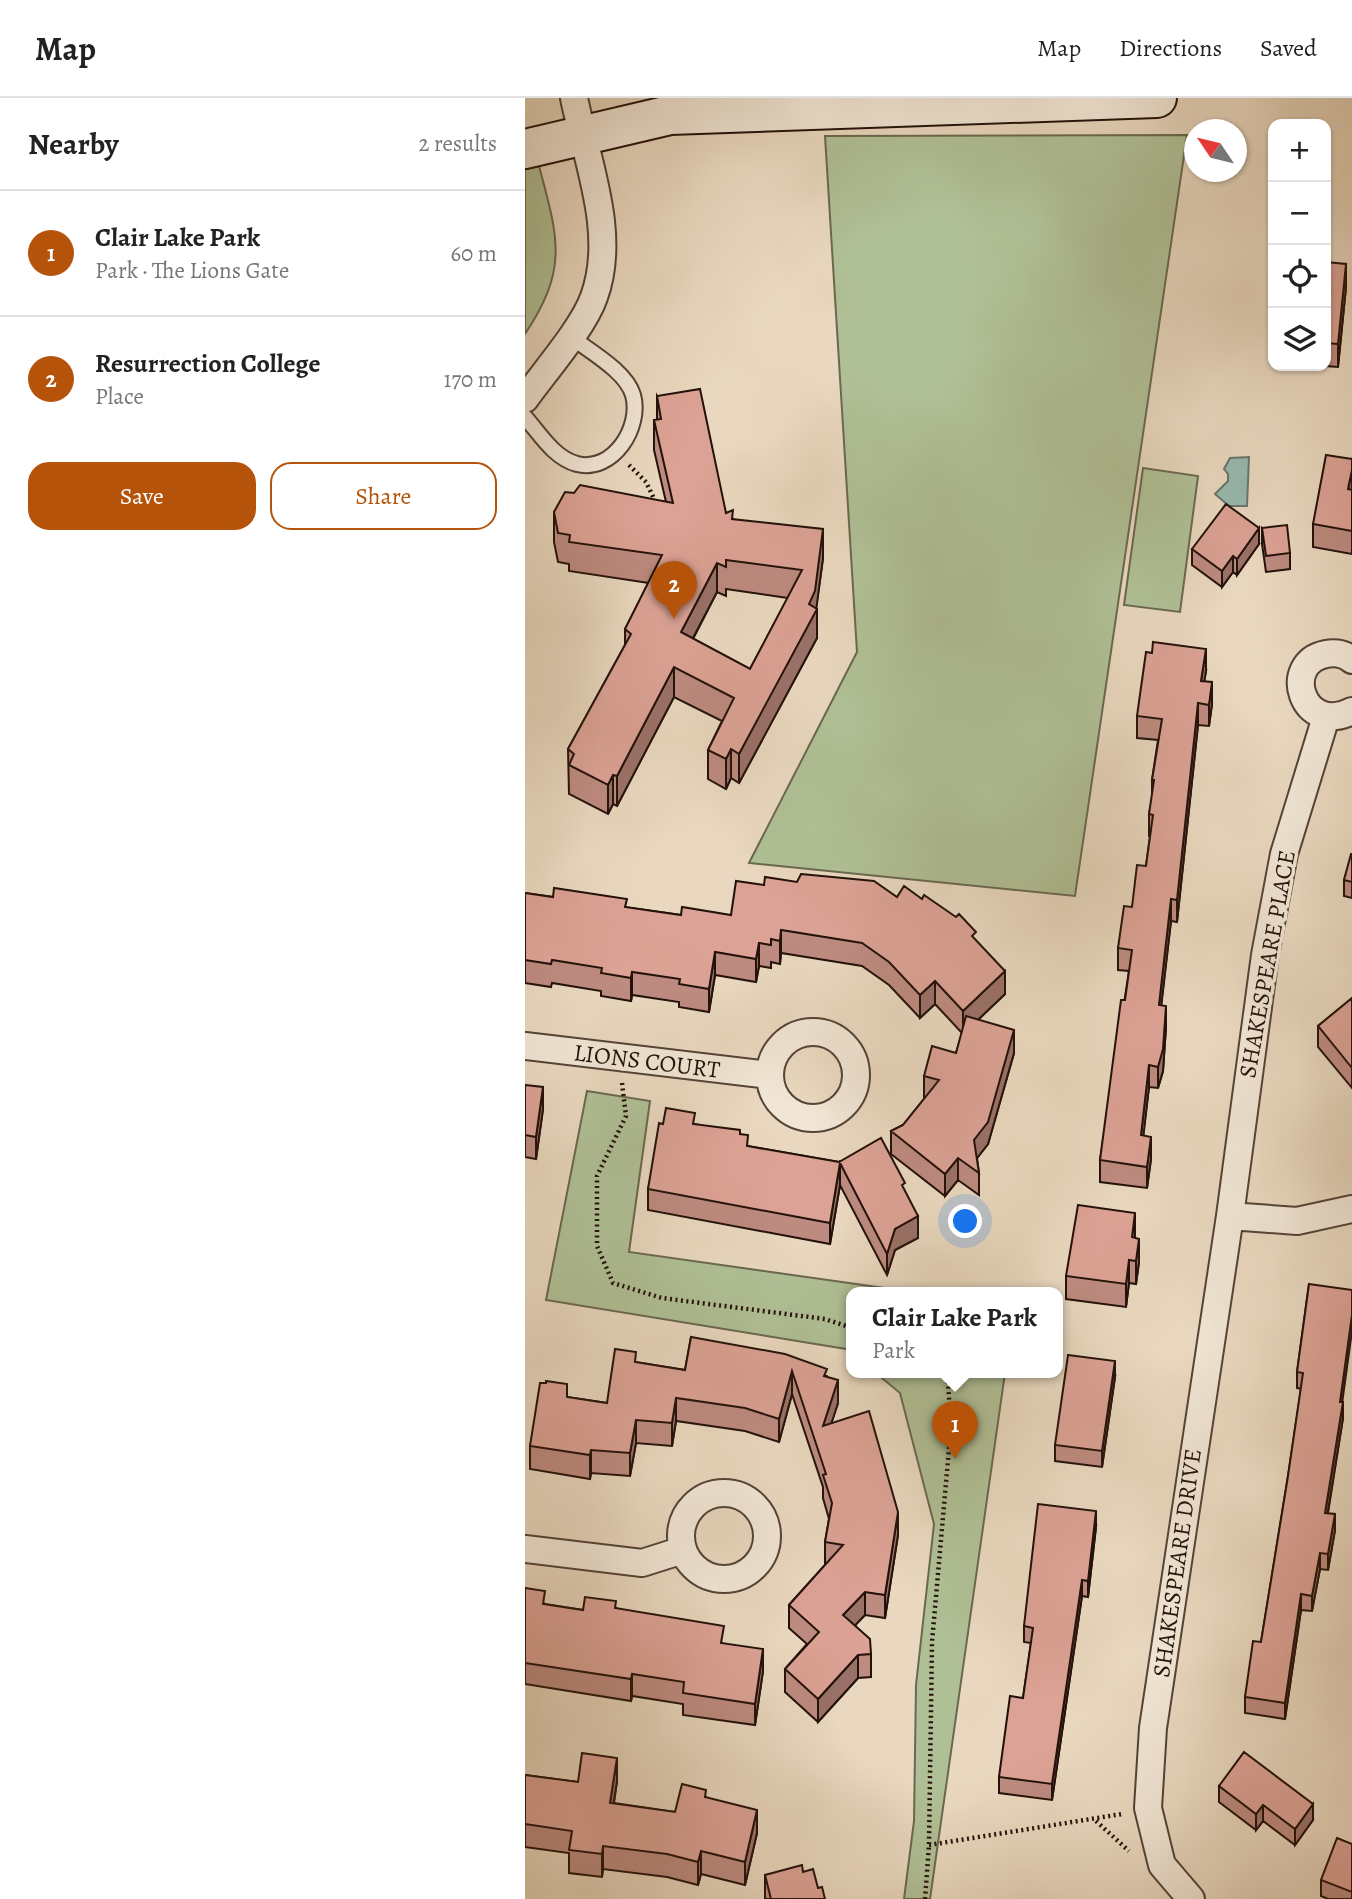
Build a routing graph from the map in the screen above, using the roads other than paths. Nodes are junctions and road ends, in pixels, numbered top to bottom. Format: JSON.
{"nodes":[{"id":1,"x":1157,"y":98,"type":"edge"},
{"id":2,"x":578,"y":116,"type":"edge"},
{"id":3,"x":525,"y":149,"type":"edge"},
{"id":4,"x":570,"y":336,"type":"junction"},
{"id":5,"x":525,"y":399,"type":"edge"},
{"id":6,"x":525,"y":417,"type":"edge"},
{"id":7,"x":1352,"y":660,"type":"edge"},
{"id":8,"x":1352,"y":711,"type":"edge"},
{"id":9,"x":1326,"y":717,"type":"junction"},
{"id":10,"x":525,"y":1046,"type":"edge"},
{"id":11,"x":770,"y":1075,"type":"dead end"},
{"id":12,"x":1352,"y":1209,"type":"edge"},
{"id":13,"x":1230,"y":1216,"type":"junction"},
{"id":14,"x":525,"y":1549,"type":"edge"},
{"id":15,"x":683,"y":1550,"type":"dead end"},
{"id":16,"x":1191,"y":1899,"type":"edge"}],
"edges":[{"from":1,"to":2,"type":"main road"},
{"from":2,"to":3,"type":"main road"},
{"from":2,"to":4,"type":"street"},
{"from":4,"to":5,"type":"street"},
{"from":4,"to":6,"type":"lane"},
{"from":7,"to":9,"type":"street"},
{"from":8,"to":9,"type":"street"},
{"from":9,"to":13,"type":"street","name":"SHAKESPEARE PLACE"},
{"from":10,"to":11,"type":"street","name":"LIONS COURT"},
{"from":12,"to":13,"type":"street"},
{"from":13,"to":16,"type":"street","name":"SHAKESPEARE DRIVE"},
{"from":14,"to":15,"type":"street"}]}
